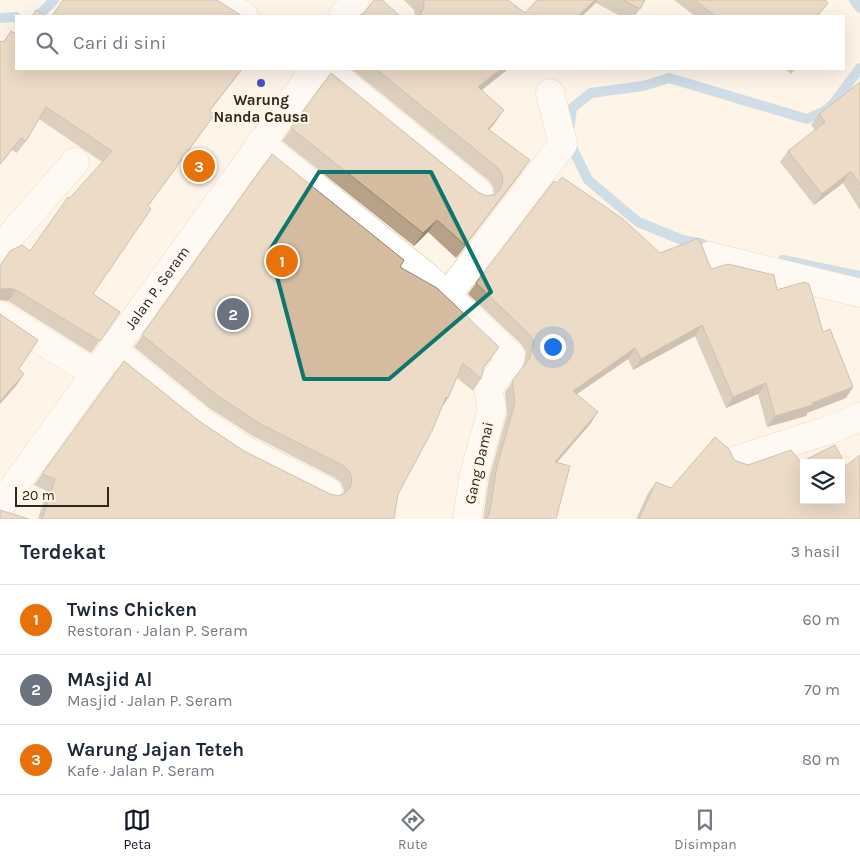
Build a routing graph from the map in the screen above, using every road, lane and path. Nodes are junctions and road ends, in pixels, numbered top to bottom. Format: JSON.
{"nodes":[{"id":1,"x":218,"y":0,"type":"edge"},
{"id":2,"x":355,"y":0,"type":"edge"},
{"id":3,"x":242,"y":15,"type":"edge"},
{"id":4,"x":344,"y":15,"type":"edge"},
{"id":5,"x":314,"y":70,"type":"edge"},
{"id":6,"x":328,"y":70,"type":"edge"},
{"id":7,"x":550,"y":93,"type":"dead end"},
{"id":8,"x":260,"y":143,"type":"junction"},
{"id":9,"x":75,"y":162,"type":"dead end"},
{"id":10,"x":480,"y":193,"type":"edge"},
{"id":11,"x":0,"y":248,"type":"edge"},
{"id":12,"x":709,"y":256,"type":"dead end"},
{"id":13,"x":860,"y":293,"type":"edge"},
{"id":14,"x":447,"y":296,"type":"junction"},
{"id":15,"x":0,"y":315,"type":"edge"},
{"id":16,"x":112,"y":350,"type":"junction"},
{"id":17,"x":96,"y":374,"type":"junction"},
{"id":18,"x":860,"y":417,"type":"edge"},
{"id":19,"x":736,"y":460,"type":"edge"},
{"id":20,"x":328,"y":492,"type":"edge"},
{"id":21,"x":0,"y":506,"type":"edge"},
{"id":22,"x":467,"y":519,"type":"edge"}],
"edges":[{"from":1,"to":3,"type":"street"},
{"from":2,"to":4,"type":"street"},
{"from":5,"to":8,"type":"street","name":"Jalan P. Seram"},
{"from":6,"to":10,"type":"street"},
{"from":7,"to":14,"type":"street"},
{"from":8,"to":14,"type":"street"},
{"from":8,"to":16,"type":"street","name":"Jalan P. Seram"},
{"from":9,"to":11,"type":"street"},
{"from":12,"to":13,"type":"street"},
{"from":14,"to":22,"type":"street","name":"Gang Damai"},
{"from":15,"to":17,"type":"street"},
{"from":16,"to":17,"type":"street","name":"Jalan P. Seram"},
{"from":16,"to":20,"type":"street"},
{"from":17,"to":21,"type":"street","name":"Jalan P. Seram"},
{"from":18,"to":19,"type":"street"}]}
